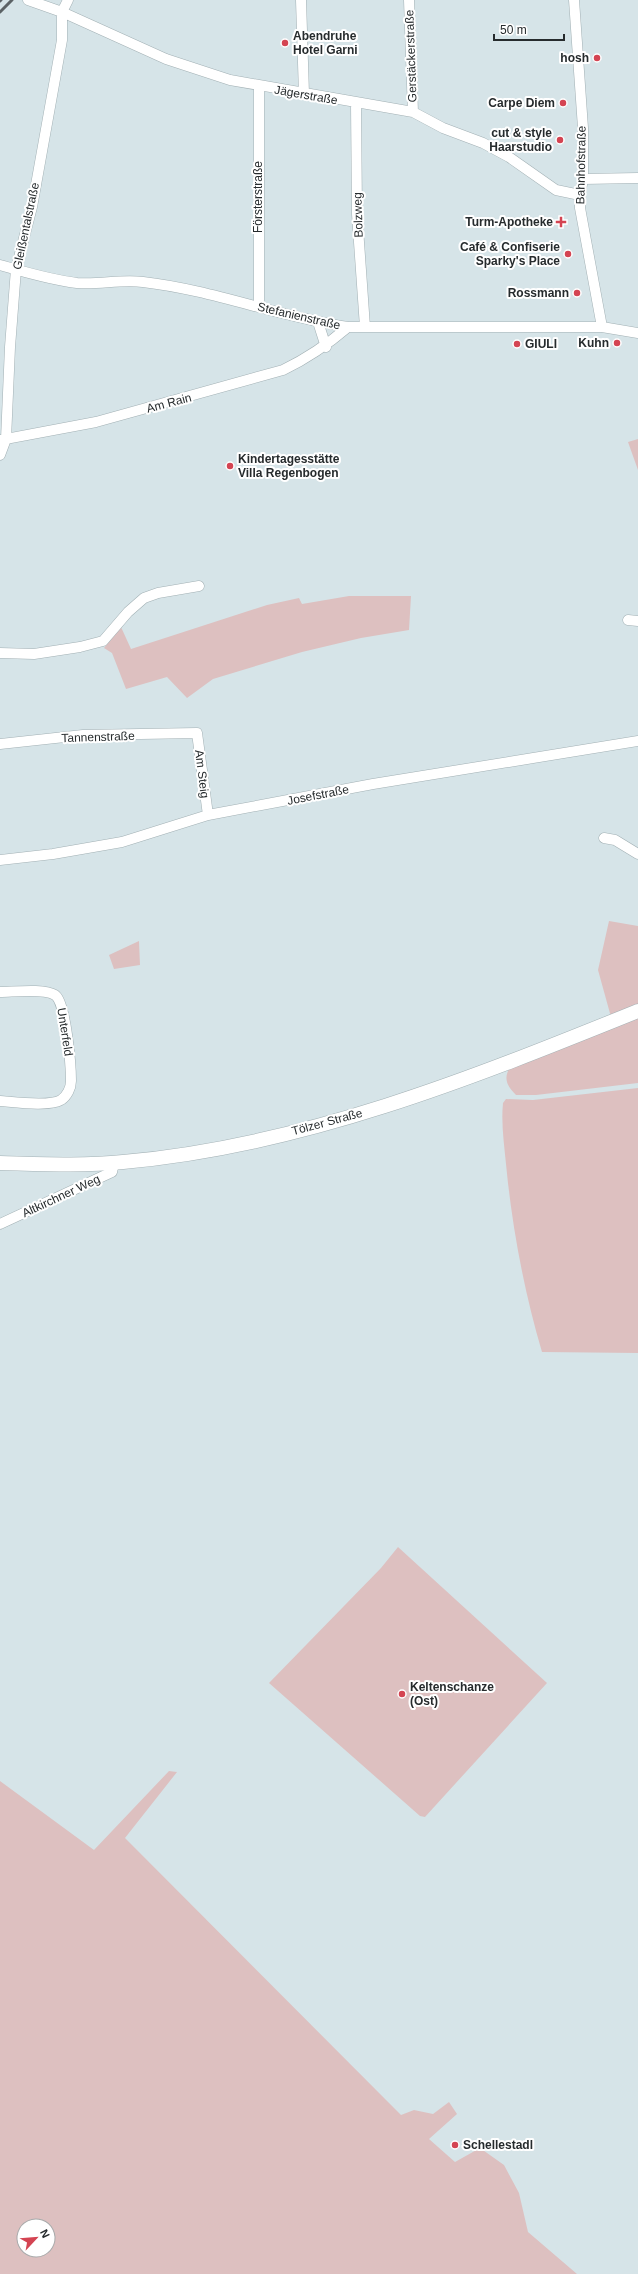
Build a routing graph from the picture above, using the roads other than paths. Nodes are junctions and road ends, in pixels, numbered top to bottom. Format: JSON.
{"nodes":[{"id":1,"x":28,"y":0,"type":"edge"},
{"id":2,"x":68,"y":0,"type":"edge"},
{"id":3,"x":301,"y":0,"type":"edge"},
{"id":4,"x":409,"y":0,"type":"edge"},
{"id":5,"x":574,"y":0,"type":"edge"},
{"id":6,"x":62,"y":12,"type":"junction"},
{"id":7,"x":259,"y":86,"type":"junction"},
{"id":8,"x":304,"y":94,"type":"junction"},
{"id":9,"x":356,"y":104,"type":"junction"},
{"id":10,"x":413,"y":112,"type":"junction"},
{"id":11,"x":638,"y":178,"type":"edge"},
{"id":12,"x":584,"y":179,"type":"junction"},
{"id":13,"x":580,"y":195,"type":"junction"},
{"id":14,"x":0,"y":265,"type":"edge"},
{"id":15,"x":16,"y":269,"type":"junction"},
{"id":16,"x":259,"y":307,"type":"junction"},
{"id":17,"x":318,"y":322,"type":"junction"},
{"id":18,"x":348,"y":327,"type":"junction"},
{"id":19,"x":364,"y":327,"type":"junction"},
{"id":20,"x":602,"y":327,"type":"junction"},
{"id":21,"x":638,"y":333,"type":"edge"},
{"id":22,"x":326,"y":346,"type":"junction"},
{"id":23,"x":5,"y":347,"type":"edge"},
{"id":24,"x":3,"y":439,"type":"edge"},
{"id":25,"x":0,"y":455,"type":"edge"},
{"id":26,"x":199,"y":586,"type":"dead end"},
{"id":27,"x":0,"y":654,"type":"edge"},
{"id":28,"x":197,"y":733,"type":"joint"},
{"id":29,"x":638,"y":741,"type":"edge"},
{"id":30,"x":0,"y":744,"type":"edge"},
{"id":31,"x":208,"y":815,"type":"junction"},
{"id":32,"x":604,"y":838,"type":"dead end"},
{"id":33,"x":638,"y":854,"type":"edge"},
{"id":34,"x":0,"y":860,"type":"edge"},
{"id":35,"x":0,"y":992,"type":"edge"},
{"id":36,"x":638,"y":1010,"type":"edge"},
{"id":37,"x":0,"y":1101,"type":"edge"},
{"id":38,"x":0,"y":1163,"type":"edge"},
{"id":39,"x":114,"y":1163,"type":"junction"},
{"id":40,"x":0,"y":1224,"type":"edge"}],
"edges":[{"from":1,"to":6,"type":"street","name":"Jägerstraße"},
{"from":2,"to":6,"type":"street","name":"Gleißentalstraße"},
{"from":3,"to":8,"type":"street"},
{"from":4,"to":10,"type":"street","name":"Gerstäckerstraße"},
{"from":5,"to":12,"type":"street","name":"Bahnhofstraße"},
{"from":6,"to":7,"type":"street","name":"Jägerstraße"},
{"from":6,"to":15,"type":"street","name":"Gleißentalstraße"},
{"from":7,"to":8,"type":"street","name":"Jägerstraße"},
{"from":7,"to":16,"type":"street","name":"Försterstraße"},
{"from":8,"to":9,"type":"street","name":"Jägerstraße"},
{"from":9,"to":10,"type":"street","name":"Jägerstraße"},
{"from":9,"to":19,"type":"street","name":"Bolzweg"},
{"from":10,"to":13,"type":"street","name":"Jägerstraße"},
{"from":11,"to":12,"type":"street"},
{"from":12,"to":13,"type":"street","name":"Bahnhofstraße"},
{"from":13,"to":20,"type":"street","name":"Bahnhofstraße"},
{"from":14,"to":15,"type":"street","name":"Stefanienstraße"},
{"from":15,"to":16,"type":"street","name":"Stefanienstraße"},
{"from":15,"to":23,"type":"street","name":"Gleißentalstraße"},
{"from":16,"to":17,"type":"street","name":"Stefanienstraße"},
{"from":17,"to":18,"type":"street","name":"Stefanienstraße"},
{"from":17,"to":22,"type":"street"},
{"from":18,"to":19,"type":"street","name":"Stefanienstraße"},
{"from":18,"to":22,"type":"street","name":"Am Rain"},
{"from":19,"to":20,"type":"street","name":"Stefanienstraße"},
{"from":20,"to":21,"type":"street","name":"Stefanienstraße"},
{"from":22,"to":24,"type":"street","name":"Am Rain"},
{"from":23,"to":24,"type":"street","name":"Gleißentalstraße"},
{"from":24,"to":25,"type":"street","name":"Gleißentalstraße"},
{"from":26,"to":27,"type":"street"},
{"from":28,"to":30,"type":"street","name":"Tannenstraße"},
{"from":28,"to":31,"type":"street","name":"Am Steig"},
{"from":29,"to":31,"type":"street","name":"Josefstraße"},
{"from":31,"to":34,"type":"street","name":"Josefstraße"},
{"from":32,"to":33,"type":"street"},
{"from":35,"to":37,"type":"street","name":"Unterfeld"},
{"from":36,"to":39,"type":"main road","name":"Tölzer Straße"},
{"from":38,"to":39,"type":"main road","name":"Tölzer Straße"},
{"from":39,"to":40,"type":"street","name":"Altkirchner Weg"}]}
